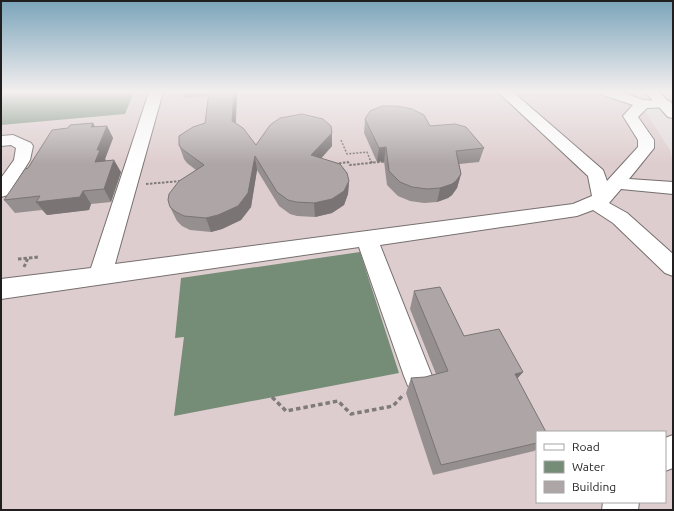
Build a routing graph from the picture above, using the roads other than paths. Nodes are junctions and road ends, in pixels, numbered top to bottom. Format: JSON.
{"nodes":[{"id":1,"x":149,"y":116,"type":"edge"},
{"id":2,"x":532,"y":116,"type":"edge"},
{"id":3,"x":630,"y":116,"type":"edge"},
{"id":4,"x":1,"y":140,"type":"edge"},
{"id":5,"x":617,"y":183,"type":"junction"},
{"id":6,"x":673,"y":188,"type":"edge"},
{"id":7,"x":1,"y":191,"type":"edge"},
{"id":8,"x":599,"y":201,"type":"junction"},
{"id":9,"x":367,"y":239,"type":"junction"},
{"id":10,"x":673,"y":267,"type":"edge"},
{"id":11,"x":100,"y":276,"type":"junction"},
{"id":12,"x":1,"y":289,"type":"edge"},
{"id":13,"x":418,"y":376,"type":"edge"}],
"edges":[{"from":1,"to":11,"type":"lane"},
{"from":2,"to":8,"type":"lane"},
{"from":3,"to":5,"type":"lane"},
{"from":4,"to":7,"type":"lane"},
{"from":5,"to":6,"type":"lane"},
{"from":5,"to":8,"type":"lane"},
{"from":8,"to":9,"type":"lane"},
{"from":8,"to":10,"type":"lane"},
{"from":9,"to":11,"type":"lane"},
{"from":9,"to":13,"type":"lane"},
{"from":11,"to":12,"type":"lane"}]}
